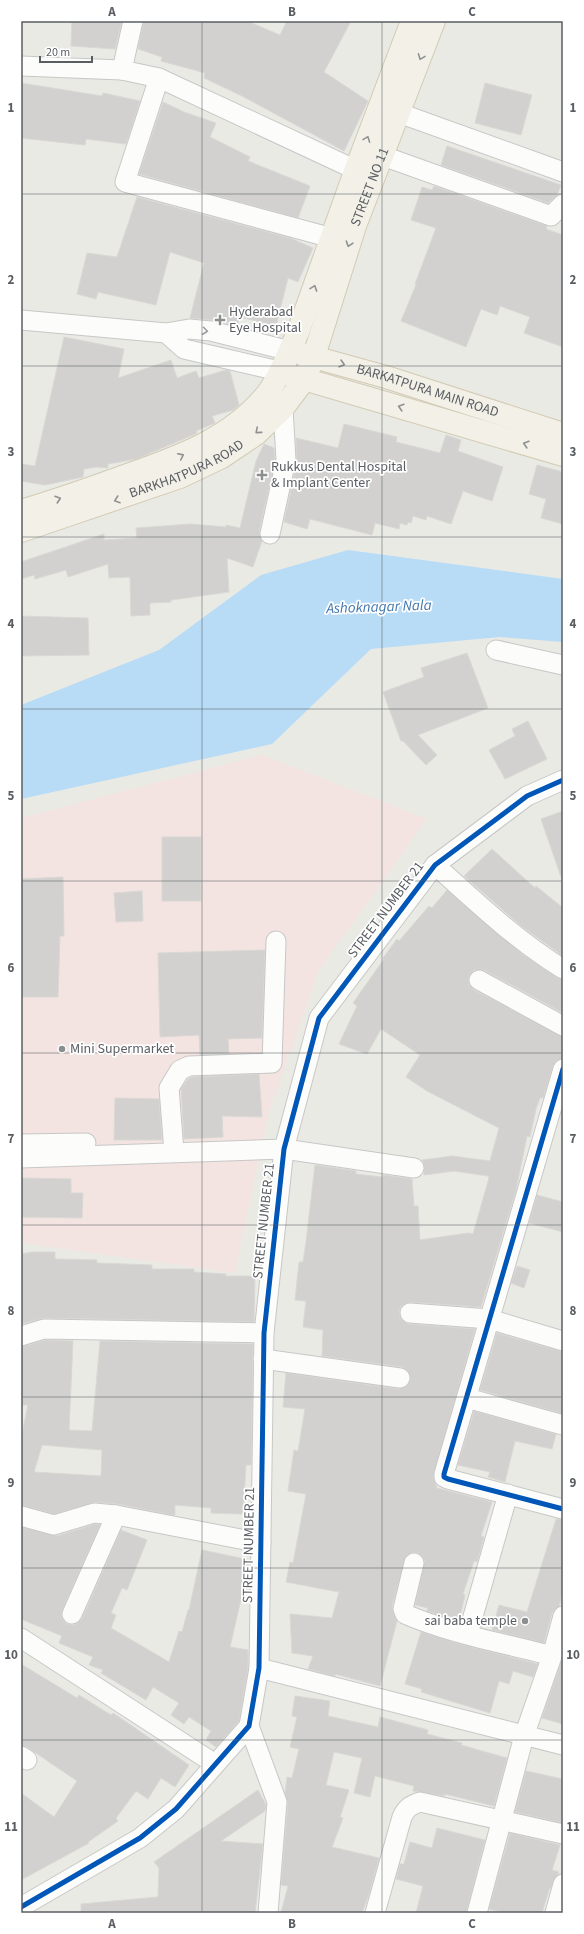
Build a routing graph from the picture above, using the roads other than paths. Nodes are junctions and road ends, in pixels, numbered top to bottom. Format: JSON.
{"nodes":[{"id":1,"x":133,"y":21,"type":"edge"},
{"id":2,"x":412,"y":21,"type":"edge"},
{"id":3,"x":434,"y":21,"type":"edge"},
{"id":4,"x":21,"y":66,"type":"edge"},
{"id":5,"x":122,"y":70,"type":"junction"},
{"id":6,"x":159,"y":78,"type":"junction"},
{"id":7,"x":399,"y":113,"type":"junction"},
{"id":8,"x":383,"y":156,"type":"junction"},
{"id":9,"x":563,"y":172,"type":"edge"},
{"id":10,"x":365,"y":174,"type":"junction"},
{"id":11,"x":563,"y":204,"type":"edge"},
{"id":12,"x":332,"y":238,"type":"junction"},
{"id":13,"x":21,"y":320,"type":"edge"},
{"id":14,"x":166,"y":333,"type":"junction"},
{"id":15,"x":290,"y":351,"type":"junction"},
{"id":16,"x":314,"y":356,"type":"junction"},
{"id":17,"x":279,"y":371,"type":"junction"},
{"id":18,"x":304,"y":380,"type":"junction"},
{"id":19,"x":283,"y":408,"type":"junction"},
{"id":20,"x":563,"y":434,"type":"edge"},
{"id":21,"x":563,"y":455,"type":"edge"},
{"id":22,"x":21,"y":511,"type":"edge"},
{"id":23,"x":21,"y":531,"type":"edge"},
{"id":24,"x":270,"y":534,"type":"dead end"},
{"id":25,"x":496,"y":650,"type":"dead end"},
{"id":26,"x":563,"y":665,"type":"edge"},
{"id":27,"x":563,"y":780,"type":"edge"},
{"id":28,"x":435,"y":865,"type":"junction"},
{"id":29,"x":276,"y":941,"type":"dead end"},
{"id":30,"x":563,"y":969,"type":"edge"},
{"id":31,"x":479,"y":980,"type":"dead end"},
{"id":32,"x":563,"y":1026,"type":"edge"},
{"id":33,"x":563,"y":1069,"type":"edge"},
{"id":34,"x":21,"y":1144,"type":"edge"},
{"id":35,"x":115,"y":1149,"type":"junction"},
{"id":36,"x":284,"y":1149,"type":"junction"},
{"id":37,"x":174,"y":1152,"type":"junction"},
{"id":38,"x":21,"y":1158,"type":"edge"},
{"id":39,"x":414,"y":1168,"type":"dead end"},
{"id":40,"x":410,"y":1313,"type":"dead end"},
{"id":41,"x":489,"y":1320,"type":"junction"},
{"id":42,"x":264,"y":1333,"type":"junction"},
{"id":43,"x":21,"y":1336,"type":"edge"},
{"id":44,"x":562,"y":1338,"type":"edge"},
{"id":45,"x":263,"y":1359,"type":"junction"},
{"id":46,"x":400,"y":1378,"type":"dead end"},
{"id":47,"x":467,"y":1398,"type":"junction"},
{"id":48,"x":563,"y":1424,"type":"edge"},
{"id":49,"x":508,"y":1494,"type":"junction"},
{"id":50,"x":563,"y":1509,"type":"edge"},
{"id":51,"x":116,"y":1515,"type":"junction"},
{"id":52,"x":21,"y":1516,"type":"edge"},
{"id":53,"x":261,"y":1543,"type":"junction"},
{"id":54,"x":414,"y":1563,"type":"dead end"},
{"id":55,"x":72,"y":1614,"type":"dead end"},
{"id":56,"x":563,"y":1616,"type":"edge"},
{"id":57,"x":468,"y":1634,"type":"junction"},
{"id":58,"x":21,"y":1638,"type":"edge"},
{"id":59,"x":552,"y":1656,"type":"junction"},
{"id":60,"x":259,"y":1668,"type":"junction"},
{"id":61,"x":249,"y":1726,"type":"junction"},
{"id":62,"x":524,"y":1736,"type":"junction"},
{"id":63,"x":563,"y":1745,"type":"edge"},
{"id":64,"x":216,"y":1764,"type":"junction"},
{"id":65,"x":502,"y":1820,"type":"junction"},
{"id":66,"x":563,"y":1834,"type":"edge"},
{"id":67,"x":21,"y":1908,"type":"edge"},
{"id":68,"x":268,"y":1913,"type":"edge"},
{"id":69,"x":375,"y":1913,"type":"edge"},
{"id":70,"x":477,"y":1913,"type":"edge"}],
"edges":[{"from":1,"to":5,"type":"street"},
{"from":10,"to":2,"type":"main road","one_way":true},
{"from":3,"to":7,"type":"main road","name":"STREET NO 11","one_way":true},
{"from":4,"to":5,"type":"street"},
{"from":5,"to":6,"type":"street"},
{"from":6,"to":10,"type":"street"},
{"from":6,"to":12,"type":"street"},
{"from":7,"to":8,"type":"main road","name":"STREET NO 11"},
{"from":7,"to":9,"type":"street"},
{"from":8,"to":10,"type":"main road","name":"STREET NO 11"},
{"from":8,"to":11,"type":"street"},
{"from":10,"to":12,"type":"main road","name":"BARKHATPURA ROAD"},
{"from":10,"to":16,"type":"main road","name":"STREET NO 11","one_way":true},
{"from":15,"to":12,"type":"main road","name":"BARKHATPURA ROAD","one_way":true},
{"from":13,"to":14,"type":"street"},
{"from":14,"to":15,"type":"street","one_way":true},
{"from":14,"to":17,"type":"street"},
{"from":15,"to":16,"type":"main road","name":"BARKATPURA MAIN ROAD"},
{"from":15,"to":17,"type":"main road","name":"BARKHATPURA ROAD"},
{"from":16,"to":18,"type":"main road","name":"BARKHATPURA ROAD"},
{"from":16,"to":20,"type":"main road","name":"BARKATPURA MAIN ROAD","one_way":true},
{"from":17,"to":18,"type":"main road"},
{"from":22,"to":17,"type":"main road","name":"BARKHATPURA ROAD","one_way":true},
{"from":18,"to":19,"type":"main road","name":"BARKHATPURA ROAD"},
{"from":21,"to":18,"type":"main road","one_way":true},
{"from":19,"to":23,"type":"main road","name":"BARKHATPURA ROAD","one_way":true},
{"from":19,"to":24,"type":"street"},
{"from":25,"to":26,"type":"street"},
{"from":27,"to":28,"type":"street","name":"STREET NUMBER 21"},
{"from":28,"to":30,"type":"street"},
{"from":28,"to":36,"type":"street","name":"STREET NUMBER 21"},
{"from":29,"to":37,"type":"street"},
{"from":31,"to":32,"type":"street"},
{"from":33,"to":41,"type":"street"},
{"from":34,"to":35,"type":"street"},
{"from":35,"to":37,"type":"street"},
{"from":35,"to":38,"type":"street"},
{"from":36,"to":37,"type":"street"},
{"from":36,"to":39,"type":"street"},
{"from":36,"to":42,"type":"street","name":"STREET NUMBER 21"},
{"from":40,"to":41,"type":"street"},
{"from":41,"to":44,"type":"street"},
{"from":41,"to":47,"type":"street"},
{"from":42,"to":43,"type":"street"},
{"from":42,"to":45,"type":"street","name":"STREET NUMBER 21"},
{"from":45,"to":46,"type":"street"},
{"from":45,"to":53,"type":"street","name":"STREET NUMBER 21"},
{"from":47,"to":48,"type":"street"},
{"from":47,"to":49,"type":"street"},
{"from":49,"to":50,"type":"street"},
{"from":49,"to":57,"type":"street"},
{"from":51,"to":52,"type":"street"},
{"from":51,"to":53,"type":"street"},
{"from":51,"to":55,"type":"street"},
{"from":53,"to":60,"type":"street","name":"STREET NUMBER 21"},
{"from":54,"to":57,"type":"street"},
{"from":56,"to":59,"type":"street"},
{"from":57,"to":59,"type":"street"},
{"from":58,"to":64,"type":"street"},
{"from":59,"to":62,"type":"street"},
{"from":60,"to":61,"type":"street","name":"STREET NUMBER 21"},
{"from":60,"to":62,"type":"street"},
{"from":61,"to":64,"type":"street"},
{"from":61,"to":68,"type":"street"},
{"from":62,"to":63,"type":"street"},
{"from":62,"to":65,"type":"street"},
{"from":64,"to":67,"type":"street"},
{"from":65,"to":66,"type":"street"},
{"from":65,"to":69,"type":"street"},
{"from":65,"to":70,"type":"street"}]}
